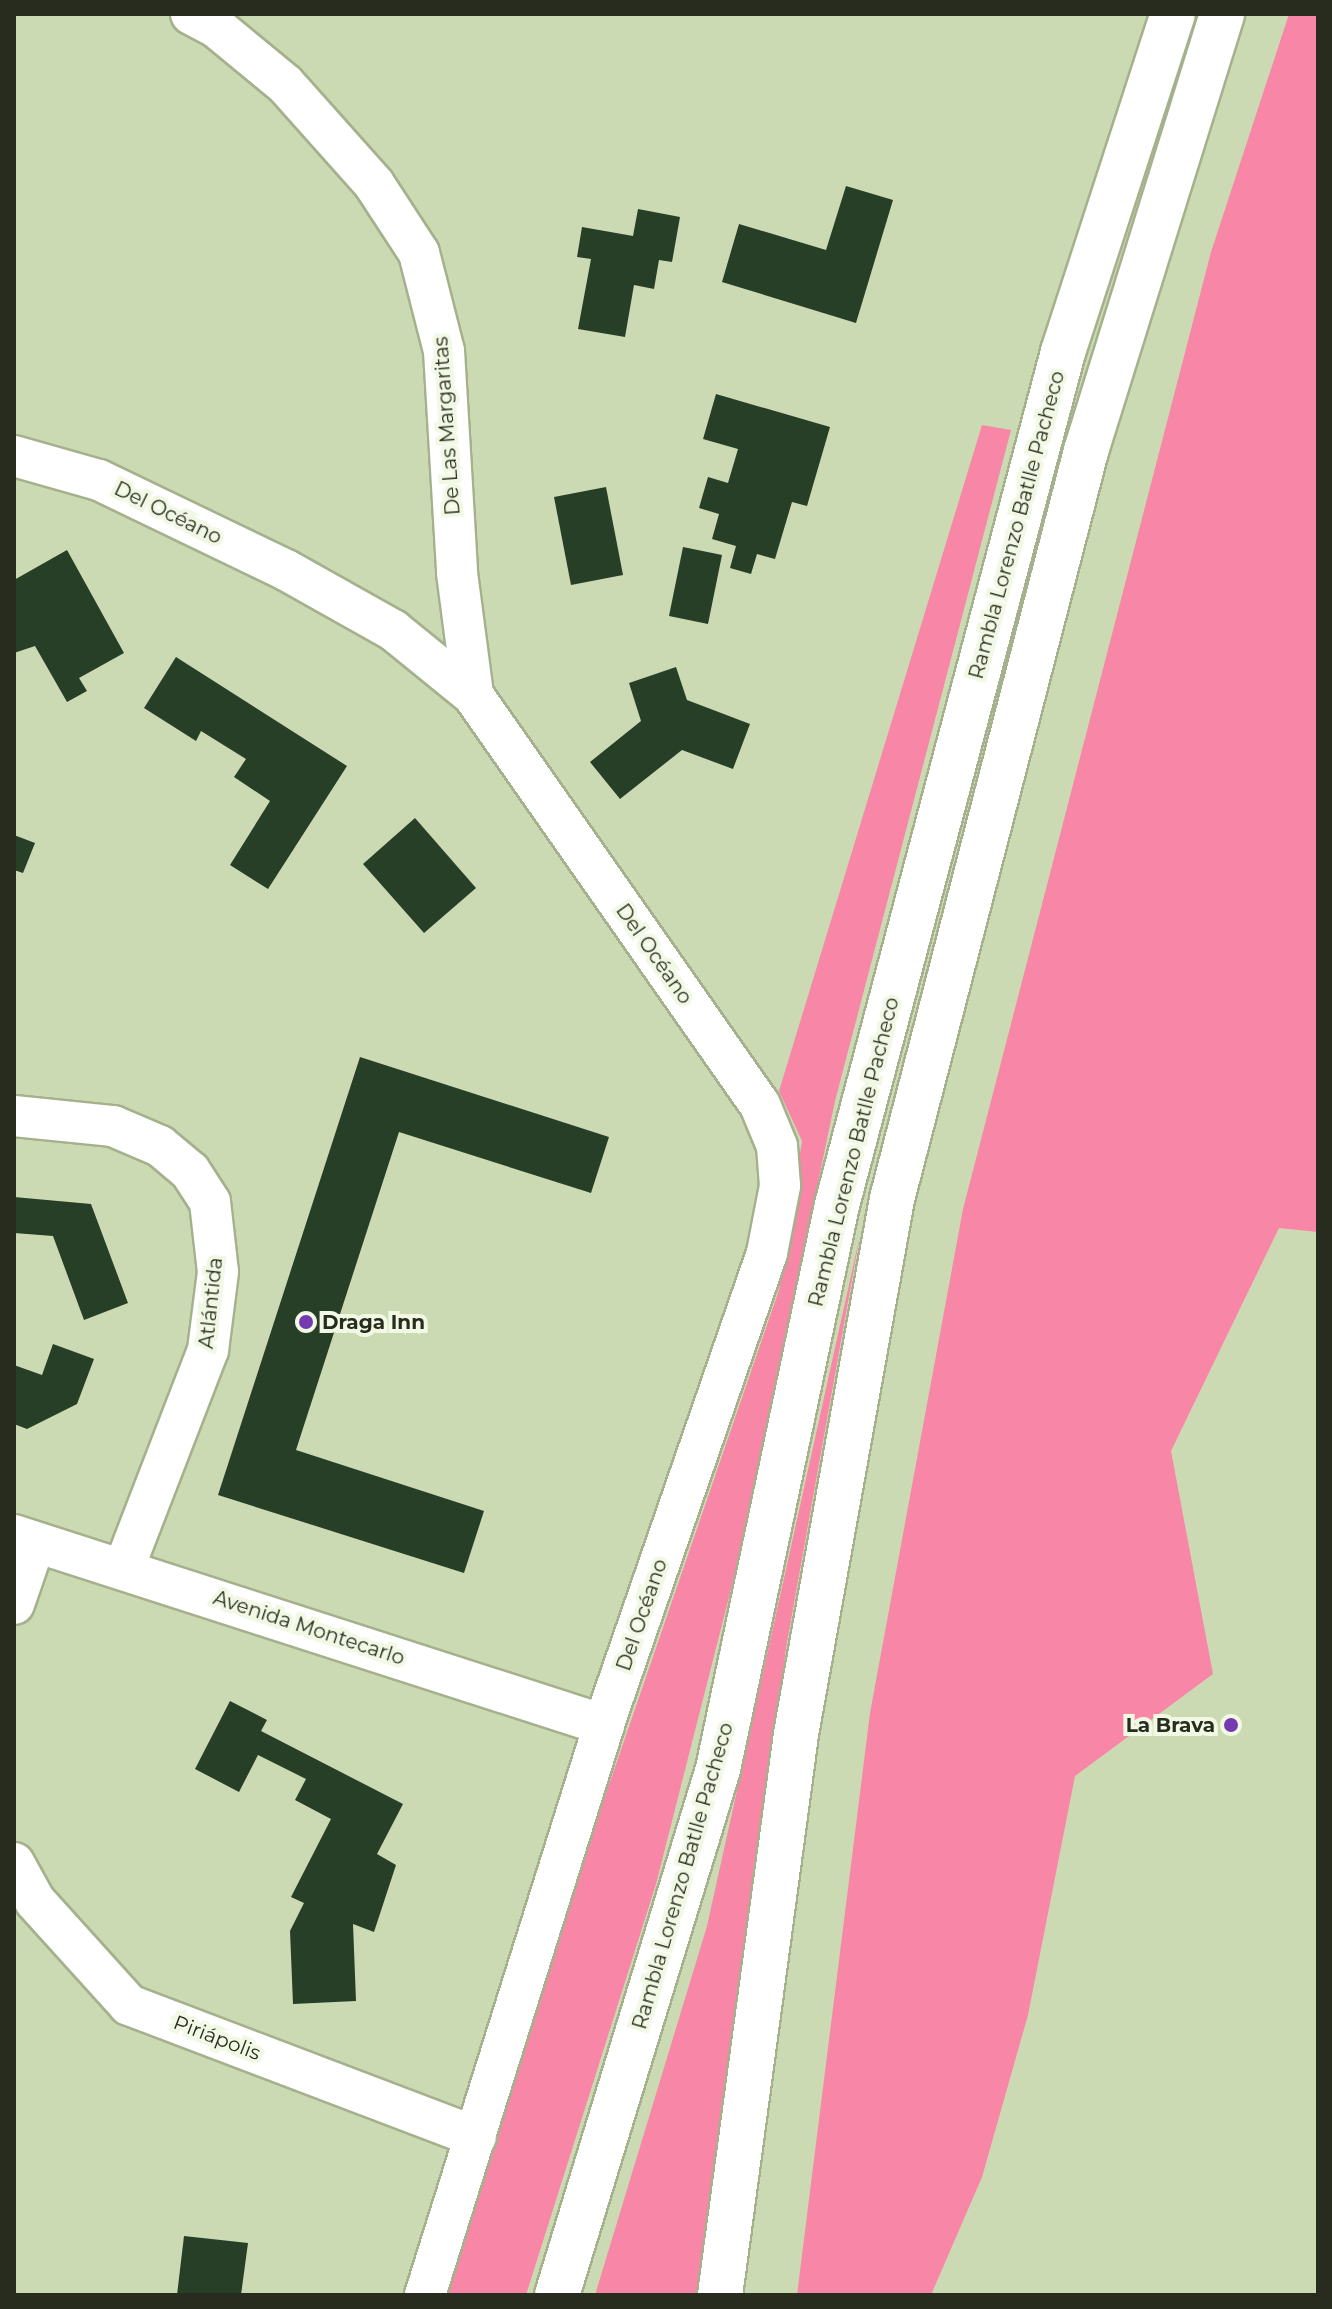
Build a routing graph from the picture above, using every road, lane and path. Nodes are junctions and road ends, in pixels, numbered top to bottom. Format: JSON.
{"nodes":[{"id":1,"x":191,"y":14,"type":"edge"},
{"id":2,"x":1173,"y":14,"type":"edge"},
{"id":3,"x":1222,"y":14,"type":"edge"},
{"id":4,"x":14,"y":456,"type":"edge"},
{"id":5,"x":473,"y":695,"type":"junction"},
{"id":6,"x":14,"y":1116,"type":"edge"},
{"id":7,"x":25,"y":1539,"type":"edge"},
{"id":8,"x":124,"y":1568,"type":"junction"},
{"id":9,"x":14,"y":1604,"type":"edge"},
{"id":10,"x":604,"y":1725,"type":"junction"},
{"id":11,"x":14,"y":1863,"type":"edge"},
{"id":12,"x":25,"y":1908,"type":"edge"},
{"id":13,"x":476,"y":2137,"type":"junction"},
{"id":14,"x":425,"y":2295,"type":"edge"},
{"id":15,"x":557,"y":2295,"type":"edge"},
{"id":16,"x":720,"y":2295,"type":"edge"}],
"edges":[{"from":1,"to":5,"type":"street","name":"De Las Margaritas"},
{"from":2,"to":15,"type":"main road","name":"Rambla Lorenzo Batlle Pacheco"},
{"from":3,"to":16,"type":"main road"},
{"from":4,"to":5,"type":"street","name":"Del Océano"},
{"from":5,"to":10,"type":"street","name":"Del Océano"},
{"from":6,"to":8,"type":"street","name":"Atlántida"},
{"from":7,"to":8,"type":"street","name":"Avenida Montecarlo"},
{"from":7,"to":9,"type":"street"},
{"from":8,"to":10,"type":"street","name":"Avenida Montecarlo"},
{"from":10,"to":13,"type":"street"},
{"from":11,"to":12,"type":"street","name":"Piriápolis"},
{"from":12,"to":13,"type":"street","name":"Piriápolis"},
{"from":13,"to":14,"type":"street"}]}
